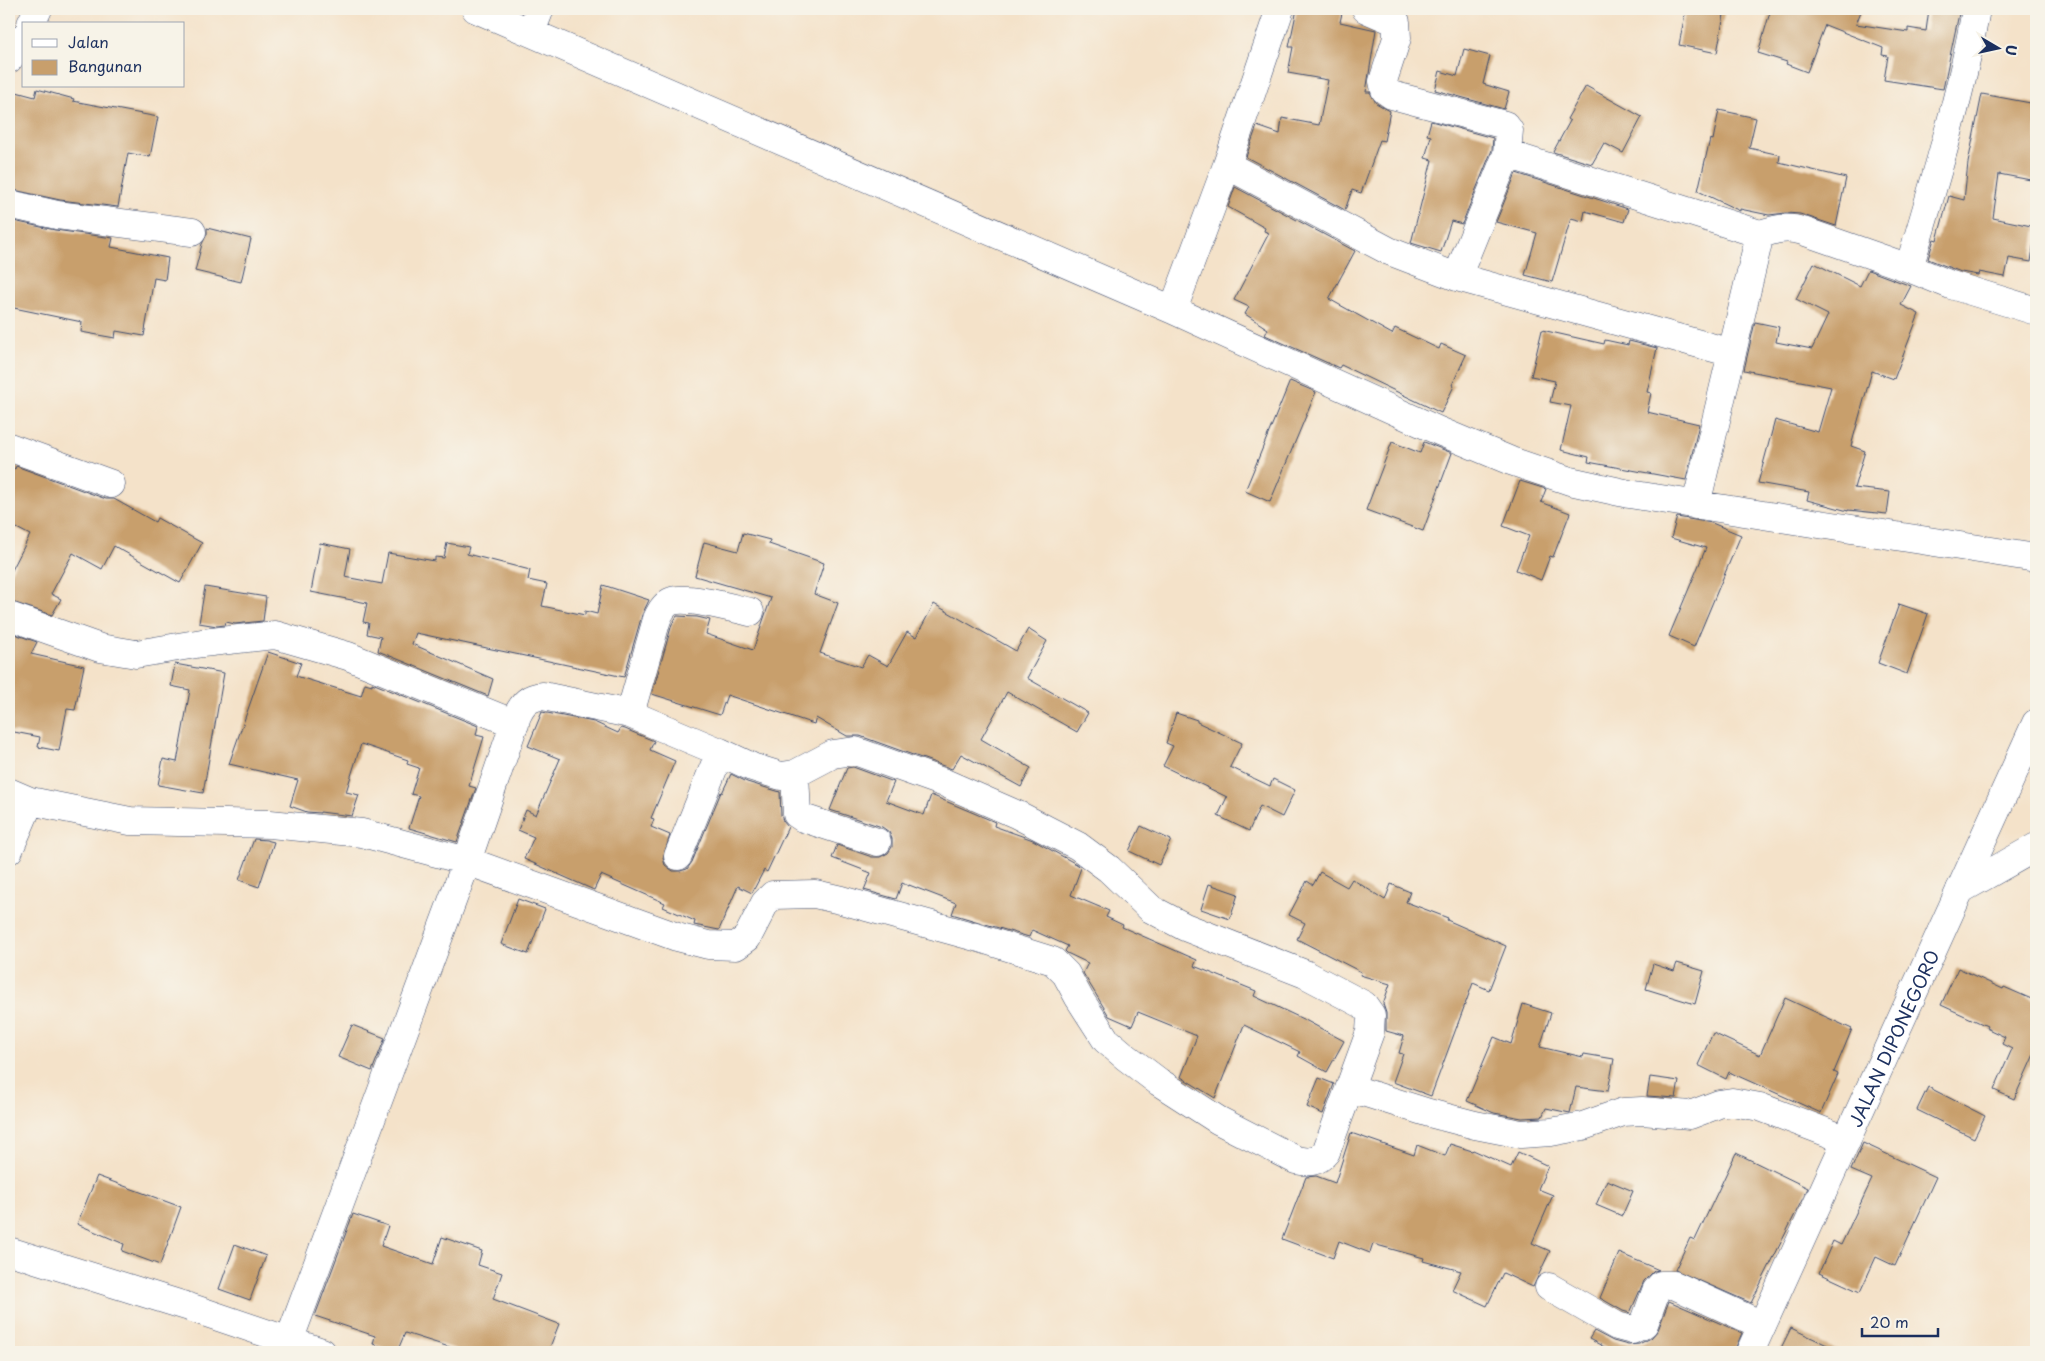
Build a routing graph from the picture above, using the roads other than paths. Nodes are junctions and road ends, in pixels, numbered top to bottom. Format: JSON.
{"nodes":[{"id":1,"x":38,"y":9,"type":"edge"},
{"id":2,"x":476,"y":9,"type":"edge"},
{"id":3,"x":1280,"y":9,"type":"edge"},
{"id":4,"x":1366,"y":9,"type":"edge"},
{"id":5,"x":1976,"y":9,"type":"edge"},
{"id":6,"x":536,"y":20,"type":"edge"},
{"id":7,"x":32,"y":22,"type":"edge"},
{"id":8,"x":22,"y":40,"type":"edge"},
{"id":9,"x":9,"y":59,"type":"edge"},
{"id":10,"x":1507,"y":154,"type":"junction"},
{"id":11,"x":1227,"y":165,"type":"junction"},
{"id":12,"x":9,"y":204,"type":"edge"},
{"id":13,"x":192,"y":232,"type":"dead end"},
{"id":14,"x":1760,"y":234,"type":"junction"},
{"id":15,"x":1909,"y":268,"type":"junction"},
{"id":16,"x":1458,"y":277,"type":"junction"},
{"id":17,"x":1173,"y":310,"type":"junction"},
{"id":18,"x":2036,"y":311,"type":"edge"},
{"id":19,"x":1732,"y":353,"type":"junction"},
{"id":20,"x":9,"y":448,"type":"edge"},
{"id":21,"x":111,"y":484,"type":"dead end"},
{"id":22,"x":1696,"y":505,"type":"junction"},
{"id":23,"x":2036,"y":558,"type":"edge"},
{"id":24,"x":750,"y":612,"type":"dead end"},
{"id":25,"x":9,"y":616,"type":"edge"},
{"id":26,"x":630,"y":714,"type":"junction"},
{"id":27,"x":2036,"y":723,"type":"edge"},
{"id":28,"x":516,"y":724,"type":"junction"},
{"id":29,"x":720,"y":752,"type":"junction"},
{"id":30,"x":796,"y":774,"type":"junction"},
{"id":31,"x":19,"y":797,"type":"edge"},
{"id":32,"x":877,"y":842,"type":"dead end"},
{"id":33,"x":2036,"y":847,"type":"edge"},
{"id":34,"x":9,"y":850,"type":"edge"},
{"id":35,"x":678,"y":856,"type":"dead end"},
{"id":36,"x":467,"y":861,"type":"junction"},
{"id":37,"x":1960,"y":890,"type":"junction"},
{"id":38,"x":1350,"y":1088,"type":"junction"},
{"id":39,"x":1847,"y":1140,"type":"junction"},
{"id":40,"x":9,"y":1252,"type":"edge"},
{"id":41,"x":1549,"y":1287,"type":"dead end"},
{"id":42,"x":1762,"y":1326,"type":"junction"},
{"id":43,"x":289,"y":1341,"type":"junction"},
{"id":44,"x":322,"y":1352,"type":"edge"},
{"id":45,"x":1750,"y":1352,"type":"edge"}],
"edges":[{"from":1,"to":7,"type":"street"},
{"from":2,"to":6,"type":"street"},
{"from":3,"to":11,"type":"street"},
{"from":4,"to":10,"type":"street"},
{"from":5,"to":15,"type":"street"},
{"from":6,"to":17,"type":"street"},
{"from":8,"to":9,"type":"street"},
{"from":10,"to":14,"type":"street"},
{"from":10,"to":16,"type":"street"},
{"from":11,"to":16,"type":"street"},
{"from":11,"to":17,"type":"street"},
{"from":12,"to":13,"type":"street"},
{"from":14,"to":15,"type":"street"},
{"from":14,"to":19,"type":"street"},
{"from":15,"to":18,"type":"street"},
{"from":16,"to":19,"type":"street"},
{"from":17,"to":22,"type":"street"},
{"from":19,"to":22,"type":"street"},
{"from":20,"to":21,"type":"street"},
{"from":22,"to":23,"type":"street"},
{"from":24,"to":26,"type":"street"},
{"from":25,"to":28,"type":"street"},
{"from":26,"to":28,"type":"street"},
{"from":26,"to":29,"type":"street"},
{"from":27,"to":37,"type":"street","name":"JALAN DIPONEGORO"},
{"from":28,"to":36,"type":"street"},
{"from":29,"to":30,"type":"street"},
{"from":29,"to":35,"type":"street"},
{"from":30,"to":32,"type":"street"},
{"from":30,"to":38,"type":"street"},
{"from":31,"to":34,"type":"street"},
{"from":31,"to":36,"type":"street"},
{"from":33,"to":37,"type":"street"},
{"from":36,"to":38,"type":"street"},
{"from":36,"to":43,"type":"street"},
{"from":37,"to":39,"type":"street","name":"JALAN DIPONEGORO"},
{"from":38,"to":39,"type":"street"},
{"from":39,"to":42,"type":"street","name":"JALAN DIPONEGORO"},
{"from":40,"to":43,"type":"street"},
{"from":41,"to":42,"type":"street"},
{"from":42,"to":45,"type":"street","name":"JALAN DIPONEGORO"},
{"from":43,"to":44,"type":"street"}]}
